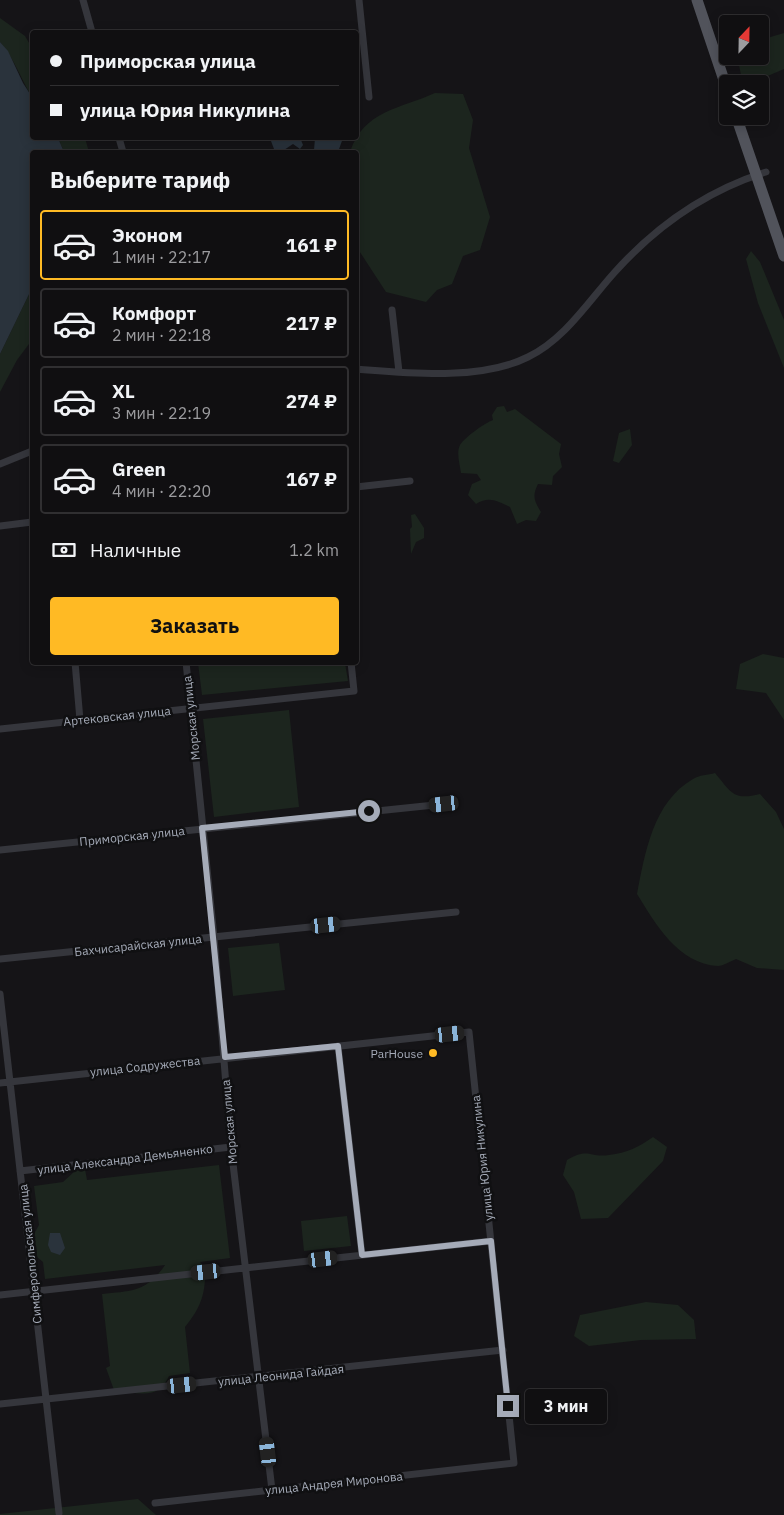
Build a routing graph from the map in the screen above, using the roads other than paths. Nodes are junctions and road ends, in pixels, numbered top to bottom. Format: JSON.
{"nodes":[{"id":1,"x":83,"y":0,"type":"edge"},
{"id":2,"x":359,"y":0,"type":"edge"},
{"id":3,"x":697,"y":0,"type":"edge"},
{"id":4,"x":91,"y":30,"type":"edge"},
{"id":5,"x":360,"y":36,"type":"edge"},
{"id":6,"x":722,"y":75,"type":"edge"},
{"id":7,"x":369,"y":97,"type":"dead end"},
{"id":8,"x":740,"y":125,"type":"edge"},
{"id":9,"x":761,"y":174,"type":"junction"},
{"id":10,"x":784,"y":256,"type":"edge"},
{"id":11,"x":392,"y":310,"type":"dead end"},
{"id":12,"x":359,"y":369,"type":"edge"},
{"id":13,"x":399,"y":372,"type":"junction"},
{"id":14,"x":30,"y":452,"type":"edge"},
{"id":15,"x":0,"y":464,"type":"edge"},
{"id":16,"x":410,"y":481,"type":"dead end"},
{"id":17,"x":359,"y":487,"type":"edge"},
{"id":18,"x":30,"y":522,"type":"edge"},
{"id":19,"x":0,"y":526,"type":"edge"},
{"id":20,"x":75,"y":665,"type":"edge"},
{"id":21,"x":186,"y":665,"type":"edge"},
{"id":22,"x":351,"y":665,"type":"edge"},
{"id":23,"x":190,"y":709,"type":"junction"},
{"id":24,"x":80,"y":720,"type":"junction"},
{"id":25,"x":0,"y":729,"type":"edge"},
{"id":26,"x":444,"y":804,"type":"dead end"},
{"id":27,"x":202,"y":828,"type":"junction"},
{"id":28,"x":0,"y":850,"type":"edge"},
{"id":29,"x":456,"y":912,"type":"dead end"},
{"id":30,"x":214,"y":937,"type":"junction"},
{"id":31,"x":0,"y":959,"type":"edge"},
{"id":32,"x":0,"y":994,"type":"edge"},
{"id":33,"x":469,"y":1032,"type":"joint"},
{"id":34,"x":338,"y":1046,"type":"junction"},
{"id":35,"x":225,"y":1057,"type":"junction"},
{"id":36,"x":0,"y":1082,"type":"edge"},
{"id":37,"x":10,"y":1082,"type":"junction"},
{"id":38,"x":231,"y":1147,"type":"junction"},
{"id":39,"x":20,"y":1171,"type":"junction"},
{"id":40,"x":491,"y":1241,"type":"junction"},
{"id":41,"x":362,"y":1255,"type":"junction"},
{"id":42,"x":244,"y":1268,"type":"junction"},
{"id":43,"x":33,"y":1292,"type":"junction"},
{"id":44,"x":0,"y":1295,"type":"edge"},
{"id":45,"x":503,"y":1350,"type":"junction"},
{"id":46,"x":259,"y":1377,"type":"junction"},
{"id":47,"x":47,"y":1399,"type":"junction"},
{"id":48,"x":0,"y":1404,"type":"edge"},
{"id":49,"x":514,"y":1463,"type":"joint"},
{"id":50,"x":272,"y":1490,"type":"junction"},
{"id":51,"x":155,"y":1503,"type":"dead end"},
{"id":52,"x":59,"y":1514,"type":"dead end"}],
"edges":[{"from":1,"to":4,"type":"street"},
{"from":2,"to":5,"type":"street"},
{"from":3,"to":6,"type":"main road"},
{"from":5,"to":7,"type":"street"},
{"from":8,"to":9,"type":"main road"},
{"from":9,"to":10,"type":"main road"},
{"from":9,"to":13,"type":"street"},
{"from":11,"to":13,"type":"street"},
{"from":12,"to":13,"type":"street"},
{"from":14,"to":15,"type":"street"},
{"from":16,"to":17,"type":"street"},
{"from":18,"to":19,"type":"street"},
{"from":20,"to":24,"type":"street"},
{"from":21,"to":23,"type":"street","name":"Морская улица"},
{"from":22,"to":23,"type":"street","name":"Артековская улица"},
{"from":23,"to":24,"type":"street","name":"Артековская улица"},
{"from":23,"to":27,"type":"street","name":"Морская улица"},
{"from":24,"to":25,"type":"street","name":"Артековская улица"},
{"from":26,"to":27,"type":"street","name":"Приморская улица"},
{"from":27,"to":28,"type":"street","name":"Приморская улица"},
{"from":27,"to":30,"type":"street","name":"Морская улица"},
{"from":29,"to":30,"type":"street","name":"Бахчисарайская улица"},
{"from":30,"to":31,"type":"street","name":"Бахчисарайская улица"},
{"from":30,"to":35,"type":"street","name":"Морская улица"},
{"from":32,"to":37,"type":"street","name":"Симферопольская улица"},
{"from":33,"to":34,"type":"street","name":"улица Содружества"},
{"from":33,"to":40,"type":"street","name":"улица Юрия Никулина"},
{"from":34,"to":35,"type":"street","name":"улица Содружества"},
{"from":34,"to":41,"type":"street"},
{"from":35,"to":37,"type":"street","name":"улица Содружества"},
{"from":35,"to":38,"type":"street","name":"Морская улица"},
{"from":36,"to":37,"type":"street","name":"улица Содружества"},
{"from":37,"to":39,"type":"street","name":"Симферопольская улица"},
{"from":38,"to":39,"type":"street","name":"улица Александра Демьяненко"},
{"from":38,"to":42,"type":"street","name":"Морская улица"},
{"from":39,"to":43,"type":"street","name":"Симферопольская улица"},
{"from":40,"to":41,"type":"street"},
{"from":40,"to":45,"type":"street","name":"улица Юрия Никулина"},
{"from":41,"to":42,"type":"street"},
{"from":42,"to":43,"type":"street"},
{"from":42,"to":46,"type":"street","name":"Морская улица"},
{"from":43,"to":44,"type":"street"},
{"from":43,"to":47,"type":"street","name":"Симферопольская улица"},
{"from":45,"to":46,"type":"street","name":"улица Леонида Гайдая"},
{"from":45,"to":49,"type":"street","name":"улица Юрия Никулина"},
{"from":46,"to":47,"type":"street","name":"улица Леонида Гайдая"},
{"from":46,"to":50,"type":"street","name":"Морская улица"},
{"from":47,"to":48,"type":"street","name":"улица Леонида Гайдая"},
{"from":47,"to":52,"type":"street","name":"Симферопольская улица"},
{"from":49,"to":50,"type":"street","name":"улица Андрея Миронова"},
{"from":50,"to":51,"type":"street","name":"улица Андрея Миронова"}]}
